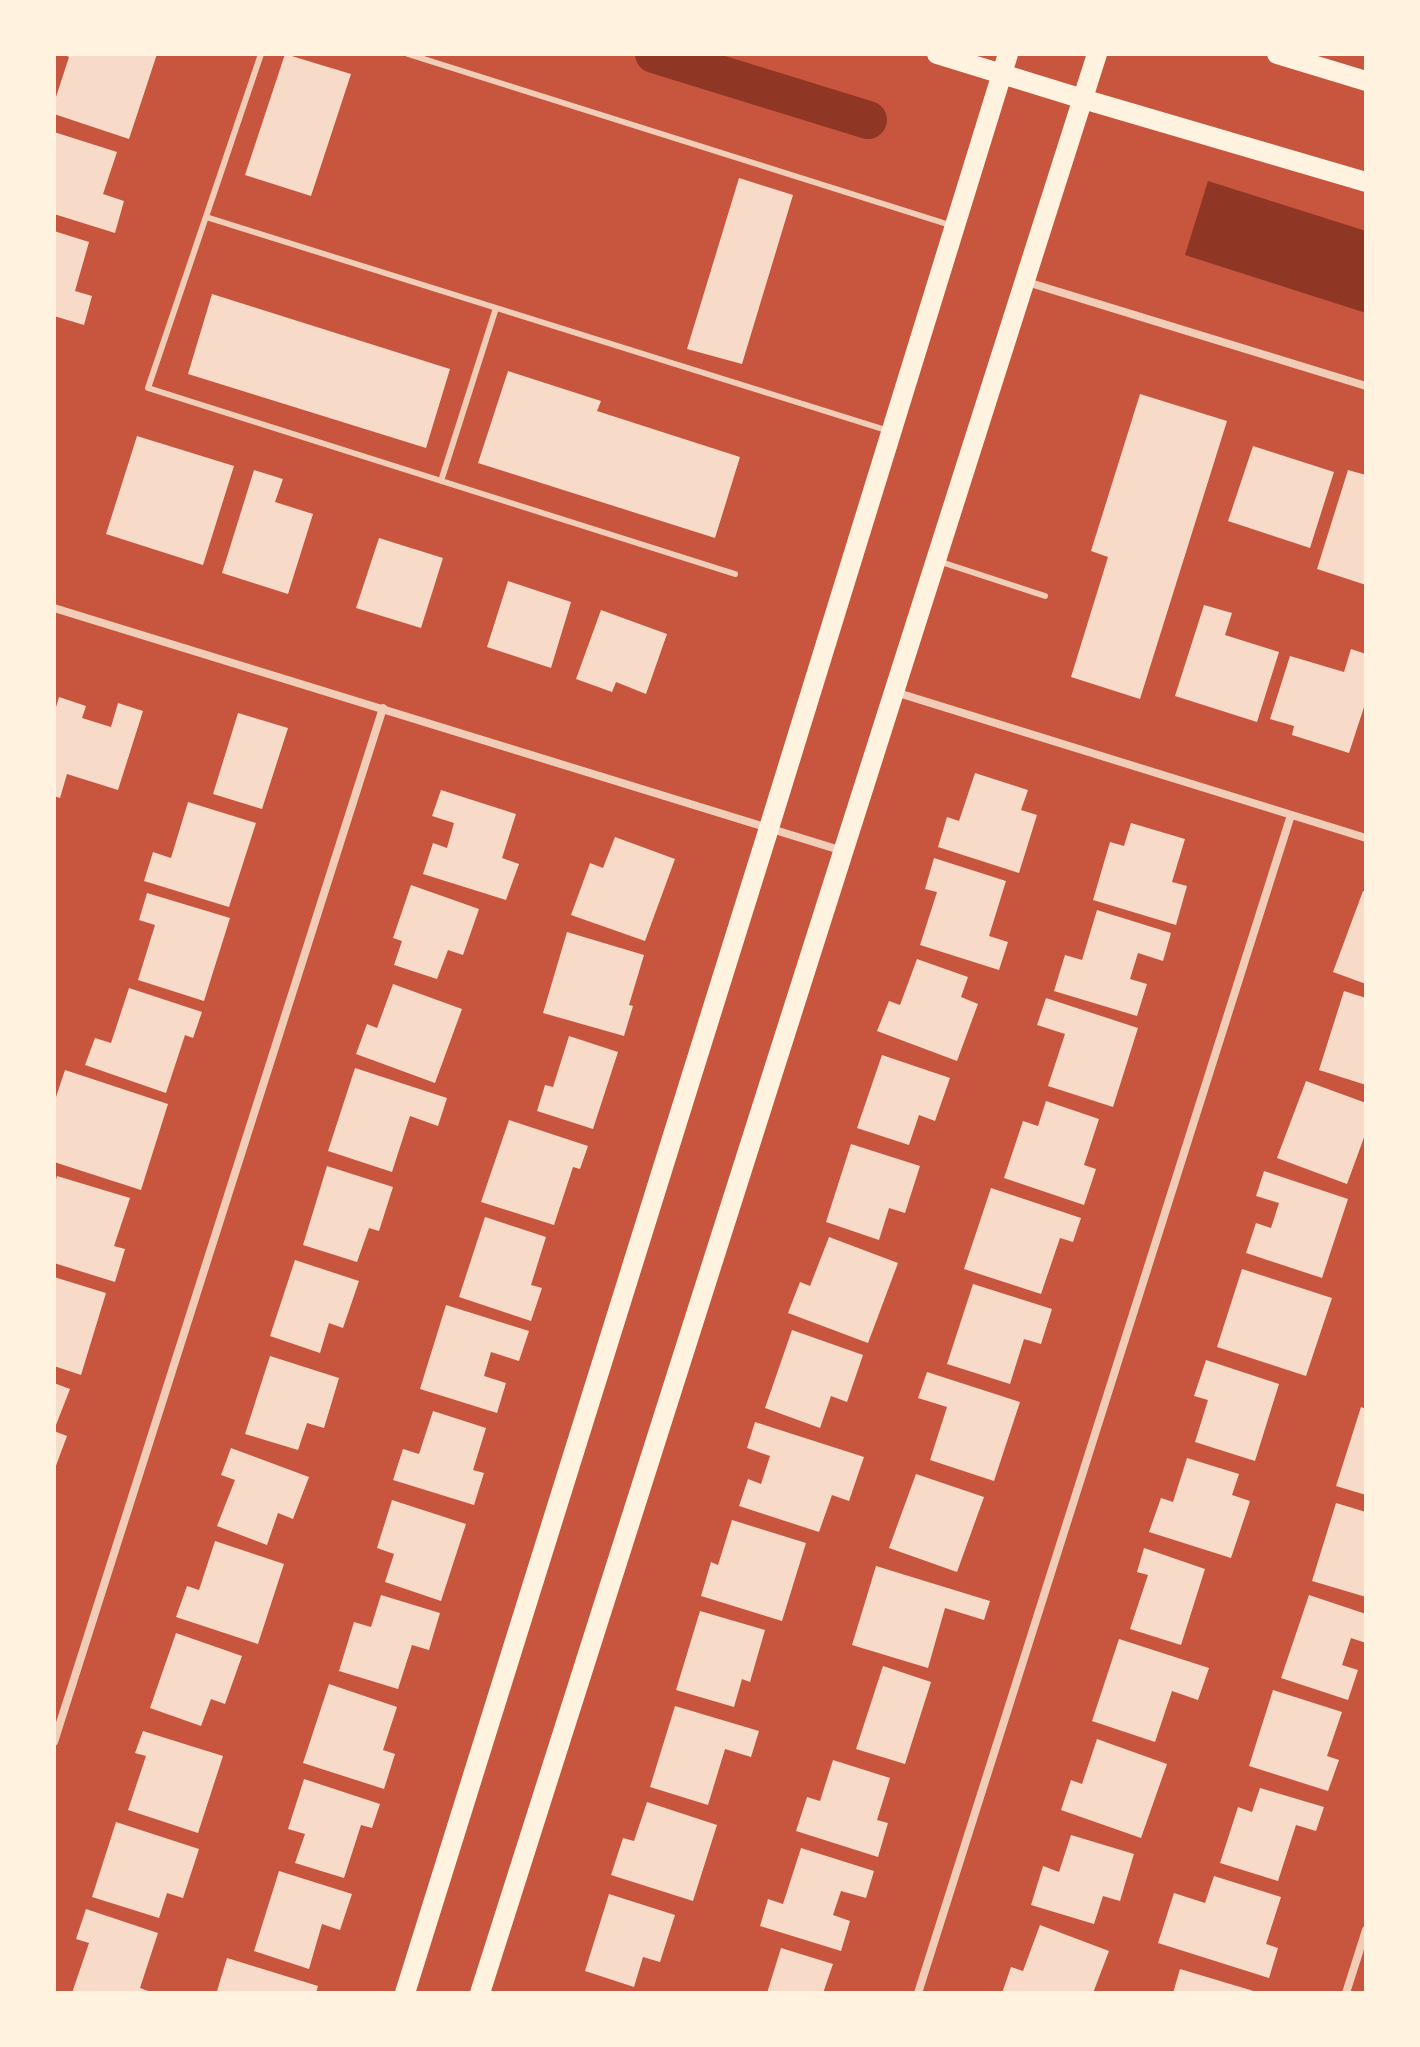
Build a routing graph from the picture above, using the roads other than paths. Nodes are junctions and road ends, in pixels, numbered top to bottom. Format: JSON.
{"nodes":[{"id":1,"x":261,"y":54,"type":"edge"},
{"id":2,"x":408,"y":54,"type":"edge"},
{"id":3,"x":937,"y":54,"type":"edge"},
{"id":4,"x":1008,"y":54,"type":"edge"},
{"id":5,"x":1097,"y":54,"type":"edge"},
{"id":6,"x":1277,"y":54,"type":"edge"},
{"id":7,"x":1002,"y":75,"type":"junction"},
{"id":8,"x":1366,"y":81,"type":"edge"},
{"id":9,"x":1083,"y":99,"type":"junction"},
{"id":10,"x":1366,"y":182,"type":"edge"},
{"id":11,"x":206,"y":217,"type":"junction"},
{"id":12,"x":954,"y":226,"type":"junction"},
{"id":13,"x":1025,"y":281,"type":"junction"},
{"id":14,"x":496,"y":308,"type":"junction"},
{"id":15,"x":1366,"y":386,"type":"edge"},
{"id":16,"x":891,"y":431,"type":"junction"},
{"id":17,"x":441,"y":481,"type":"junction"},
{"id":18,"x":937,"y":561,"type":"junction"},
{"id":19,"x":735,"y":574,"type":"dead end"},
{"id":20,"x":1045,"y":596,"type":"dead end"},
{"id":21,"x":54,"y":608,"type":"edge"},
{"id":22,"x":895,"y":692,"type":"junction"},
{"id":23,"x":383,"y":708,"type":"junction"},
{"id":24,"x":1291,"y":815,"type":"junction"},
{"id":25,"x":769,"y":828,"type":"junction"},
{"id":26,"x":1366,"y":838,"type":"edge"},
{"id":27,"x":844,"y":852,"type":"junction"},
{"id":28,"x":54,"y":1742,"type":"edge"},
{"id":29,"x":1366,"y":1930,"type":"edge"},
{"id":30,"x":405,"y":1993,"type":"edge"},
{"id":31,"x":480,"y":1993,"type":"edge"},
{"id":32,"x":918,"y":1993,"type":"edge"},
{"id":33,"x":1346,"y":1993,"type":"edge"}],
"edges":[{"from":1,"to":11,"type":"lane"},
{"from":2,"to":12,"type":"lane"},
{"from":3,"to":7,"type":"main road"},
{"from":4,"to":7,"type":"main road"},
{"from":5,"to":9,"type":"main road"},
{"from":6,"to":8,"type":"main road"},
{"from":7,"to":9,"type":"main road"},
{"from":7,"to":12,"type":"main road"},
{"from":9,"to":10,"type":"main road"},
{"from":9,"to":13,"type":"main road"},
{"from":11,"to":14,"type":"lane"},
{"from":11,"to":17,"type":"lane"},
{"from":12,"to":16,"type":"main road"},
{"from":13,"to":15,"type":"street"},
{"from":13,"to":18,"type":"main road"},
{"from":14,"to":16,"type":"lane"},
{"from":14,"to":17,"type":"lane"},
{"from":16,"to":25,"type":"main road"},
{"from":17,"to":19,"type":"lane"},
{"from":18,"to":20,"type":"lane"},
{"from":18,"to":22,"type":"main road"},
{"from":21,"to":23,"type":"street"},
{"from":22,"to":24,"type":"street"},
{"from":22,"to":27,"type":"main road"},
{"from":23,"to":25,"type":"street"},
{"from":23,"to":28,"type":"street"},
{"from":24,"to":26,"type":"street"},
{"from":24,"to":32,"type":"street"},
{"from":25,"to":27,"type":"street"},
{"from":25,"to":30,"type":"main road"},
{"from":27,"to":31,"type":"main road"},
{"from":29,"to":33,"type":"street"}]}
